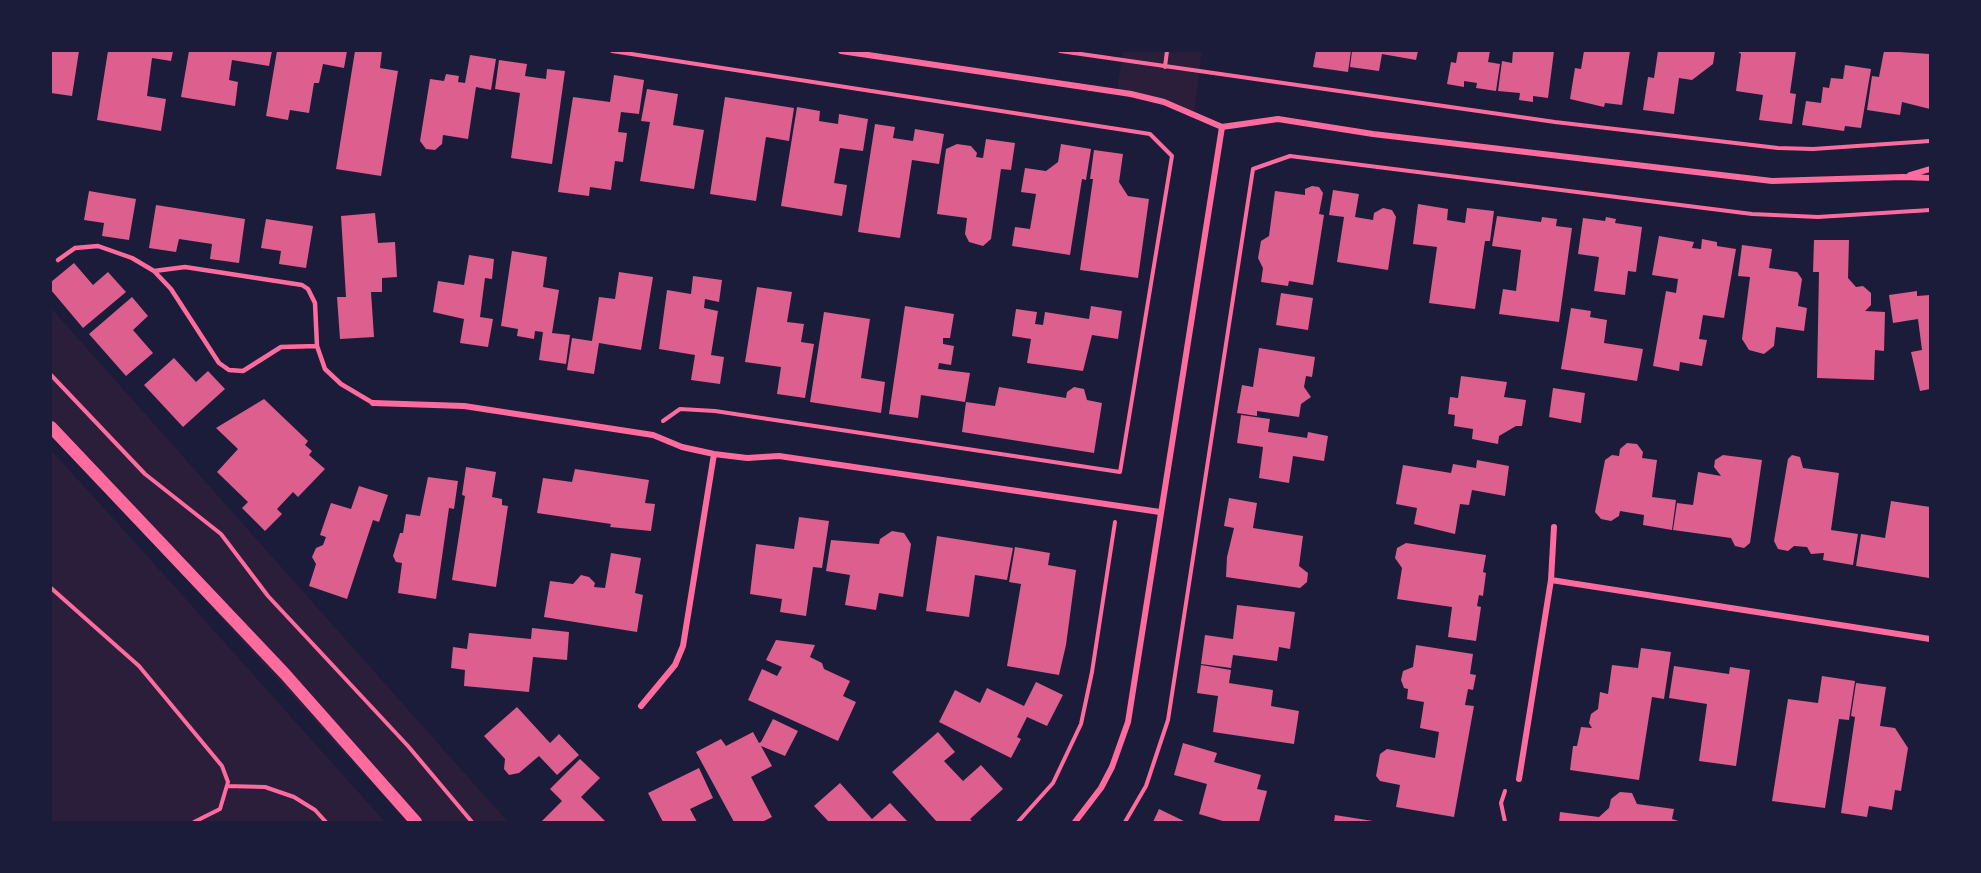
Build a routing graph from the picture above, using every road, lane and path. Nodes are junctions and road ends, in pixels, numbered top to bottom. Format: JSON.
{"nodes":[{"id":1,"x":612,"y":51,"type":"edge"},
{"id":2,"x":841,"y":51,"type":"edge"},
{"id":3,"x":1060,"y":51,"type":"edge"},
{"id":4,"x":1167,"y":51,"type":"edge"},
{"id":5,"x":1165,"y":67,"type":"junction"},
{"id":6,"x":1222,"y":127,"type":"junction"},
{"id":7,"x":1930,"y":141,"type":"edge"},
{"id":8,"x":1930,"y":169,"type":"edge"},
{"id":9,"x":1903,"y":177,"type":"junction"},
{"id":10,"x":1930,"y":178,"type":"edge"},
{"id":11,"x":1930,"y":210,"type":"edge"},
{"id":12,"x":57,"y":260,"type":"dead end"},
{"id":13,"x":154,"y":271,"type":"junction"},
{"id":14,"x":317,"y":346,"type":"junction"},
{"id":15,"x":51,"y":375,"type":"edge"},
{"id":16,"x":373,"y":403,"type":"joint"},
{"id":17,"x":51,"y":427,"type":"edge"},
{"id":18,"x":653,"y":435,"type":"junction"},
{"id":19,"x":714,"y":454,"type":"junction"},
{"id":20,"x":1160,"y":512,"type":"junction"},
{"id":21,"x":1115,"y":521,"type":"dead end"},
{"id":22,"x":1554,"y":528,"type":"dead end"},
{"id":23,"x":1551,"y":580,"type":"junction"},
{"id":24,"x":51,"y":588,"type":"edge"},
{"id":25,"x":1930,"y":639,"type":"edge"},
{"id":26,"x":641,"y":706,"type":"dead end"},
{"id":27,"x":1519,"y":779,"type":"joint"},
{"id":28,"x":227,"y":786,"type":"junction"},
{"id":29,"x":194,"y":822,"type":"edge"},
{"id":30,"x":326,"y":822,"type":"edge"},
{"id":31,"x":416,"y":822,"type":"edge"},
{"id":32,"x":472,"y":822,"type":"edge"},
{"id":33,"x":1018,"y":822,"type":"edge"},
{"id":34,"x":1075,"y":822,"type":"edge"},
{"id":35,"x":1125,"y":822,"type":"edge"},
{"id":36,"x":1505,"y":822,"type":"edge"}],
"edges":[{"from":1,"to":18,"type":"path"},
{"from":2,"to":6,"type":"street"},
{"from":3,"to":5,"type":"path"},
{"from":4,"to":5,"type":"path"},
{"from":5,"to":7,"type":"path"},
{"from":6,"to":9,"type":"street"},
{"from":6,"to":20,"type":"street"},
{"from":8,"to":9,"type":"street"},
{"from":9,"to":10,"type":"street"},
{"from":11,"to":35,"type":"path"},
{"from":12,"to":13,"type":"lane"},
{"from":13,"to":14,"type":"lane"},
{"from":13,"to":14,"type":"lane"},
{"from":14,"to":16,"type":"lane"},
{"from":15,"to":32,"type":"path"},
{"from":16,"to":18,"type":"street"},
{"from":17,"to":31,"type":"main road"},
{"from":18,"to":19,"type":"street"},
{"from":19,"to":20,"type":"street"},
{"from":19,"to":26,"type":"street"},
{"from":20,"to":34,"type":"street"},
{"from":21,"to":33,"type":"path"},
{"from":22,"to":23,"type":"street"},
{"from":23,"to":25,"type":"street"},
{"from":23,"to":27,"type":"street"},
{"from":24,"to":28,"type":"path"},
{"from":27,"to":36,"type":"path"},
{"from":28,"to":29,"type":"path"},
{"from":28,"to":30,"type":"path"}]}
